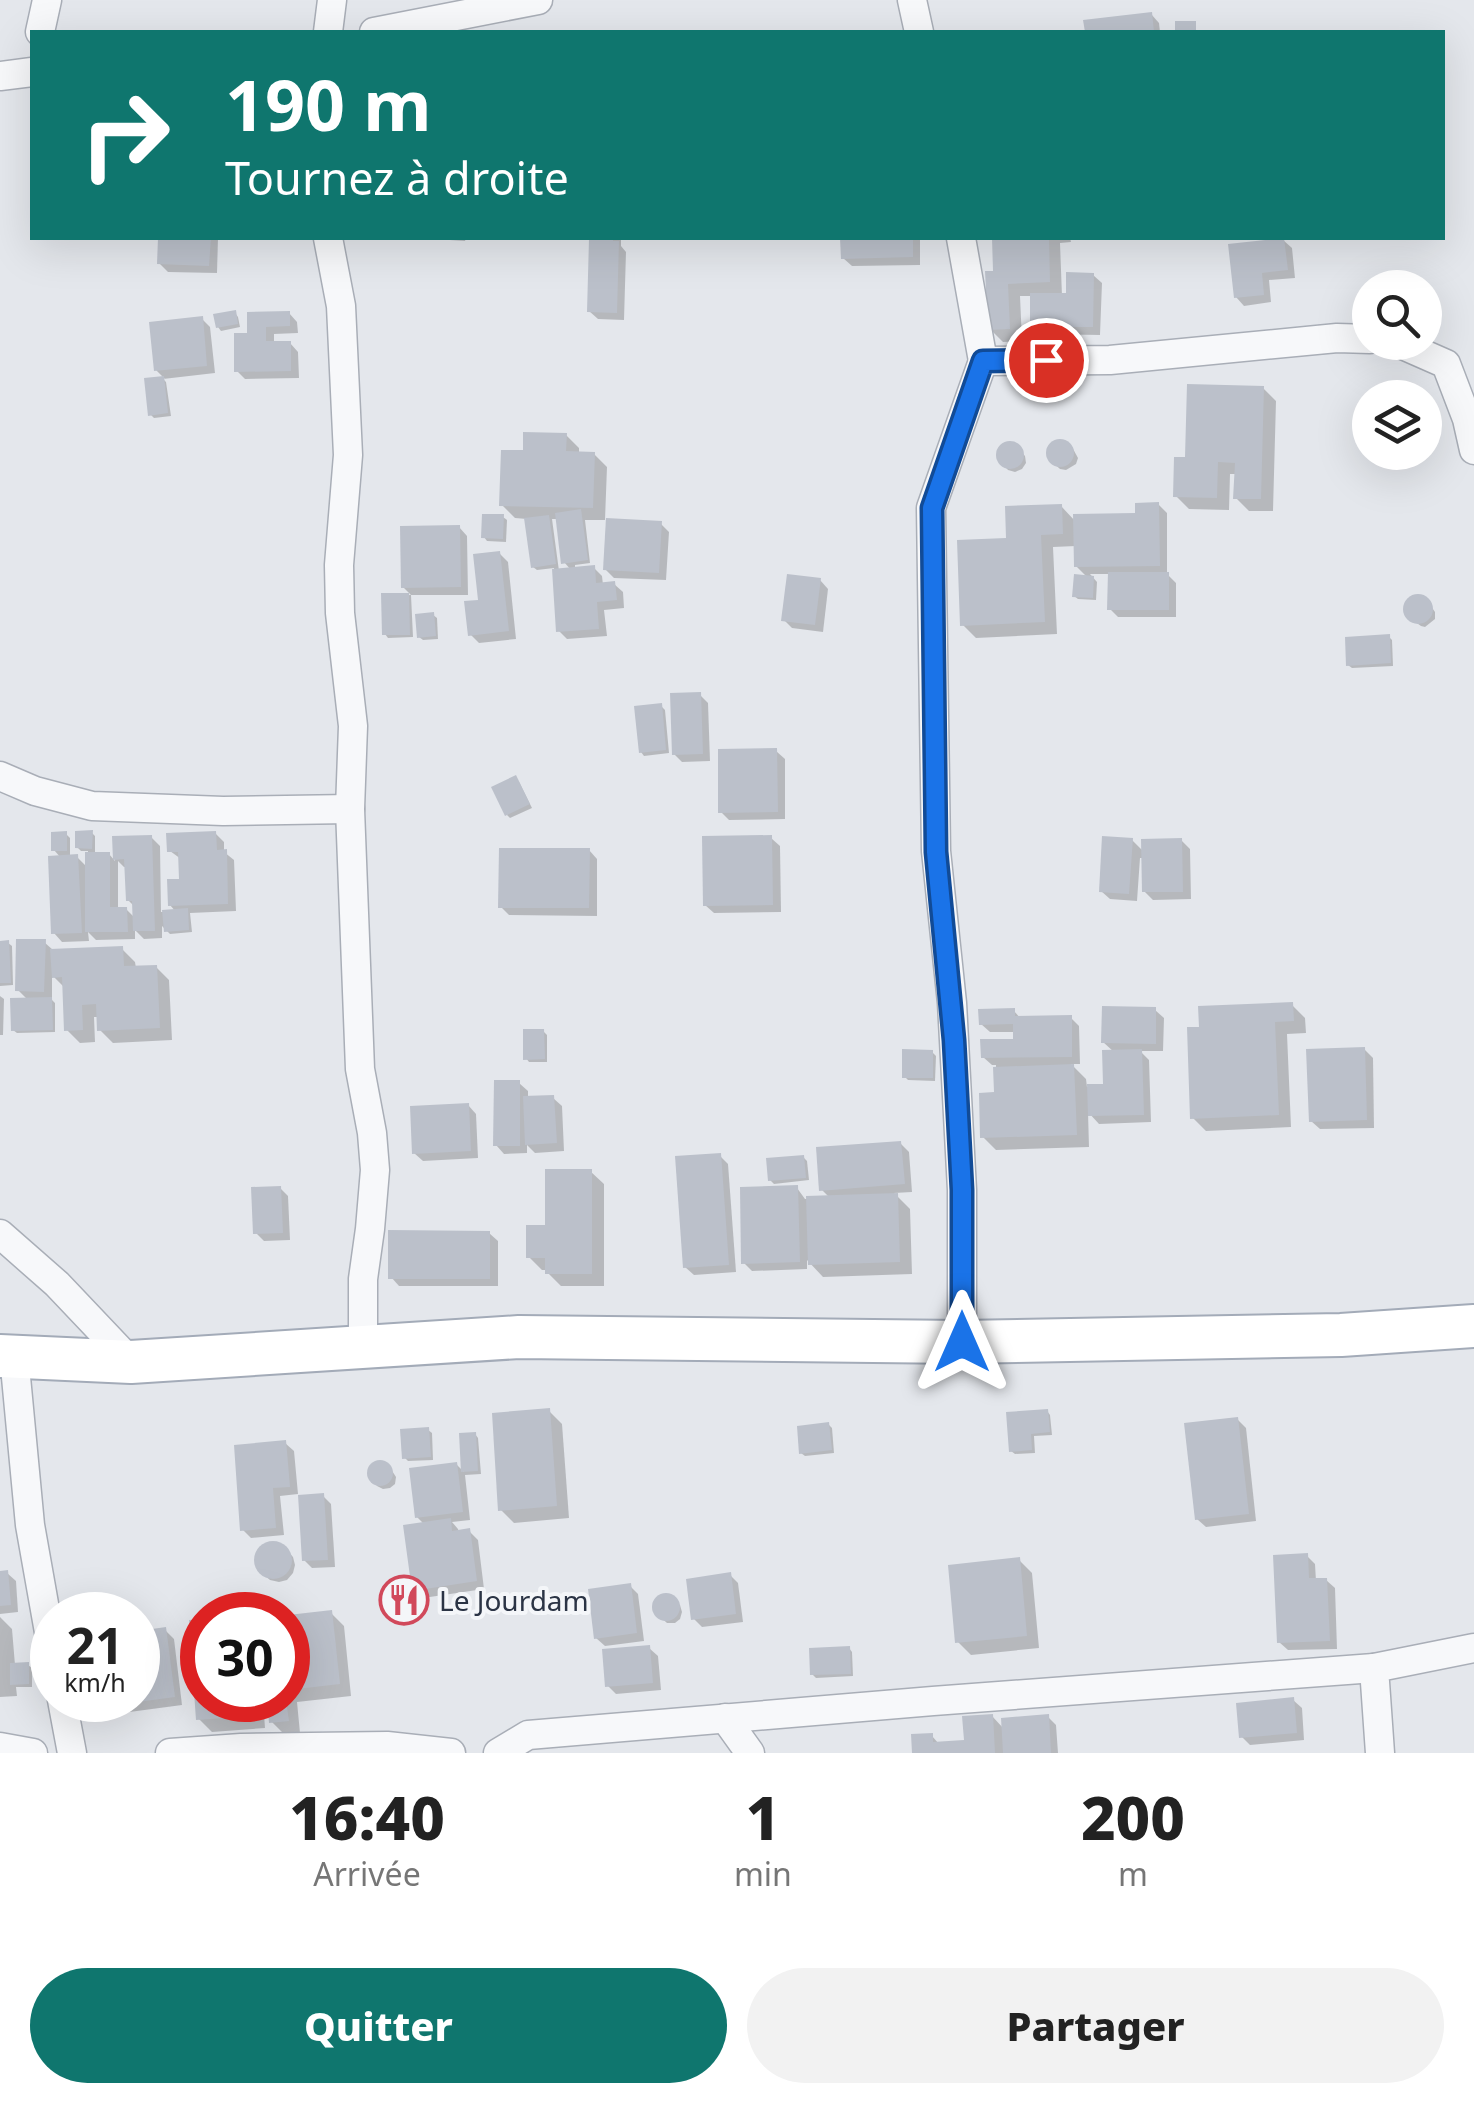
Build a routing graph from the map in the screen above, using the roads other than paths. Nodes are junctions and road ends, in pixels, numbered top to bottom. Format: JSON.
{"nodes":[{"id":1,"x":48,"y":0,"type":"edge"},
{"id":2,"x":332,"y":0,"type":"edge"},
{"id":3,"x":538,"y":0,"type":"edge"},
{"id":4,"x":912,"y":0,"type":"edge"},
{"id":5,"x":40,"y":30,"type":"edge"},
{"id":6,"x":328,"y":30,"type":"edge"},
{"id":7,"x":384,"y":30,"type":"edge"},
{"id":8,"x":919,"y":30,"type":"edge"},
{"id":9,"x":30,"y":70,"type":"edge"},
{"id":10,"x":0,"y":76,"type":"edge"},
{"id":11,"x":328,"y":240,"type":"edge"},
{"id":12,"x":961,"y":240,"type":"edge"},
{"id":13,"x":1352,"y":338,"type":"edge"},
{"id":14,"x":1437,"y":360,"type":"edge"},
{"id":15,"x":983,"y":361,"type":"junction"},
{"id":16,"x":1474,"y":450,"type":"edge"},
{"id":17,"x":0,"y":776,"type":"edge"},
{"id":18,"x":350,"y":809,"type":"junction"},
{"id":19,"x":0,"y":1234,"type":"edge"},
{"id":20,"x":1474,"y":1326,"type":"edge"},
{"id":21,"x":962,"y":1342,"type":"junction"},
{"id":22,"x":363,"y":1348,"type":"junction"},
{"id":23,"x":7,"y":1356,"type":"edge"},
{"id":24,"x":131,"y":1362,"type":"junction"},
{"id":25,"x":42,"y":1592,"type":"edge"},
{"id":26,"x":1474,"y":1648,"type":"edge"},
{"id":27,"x":1374,"y":1668,"type":"junction"},
{"id":28,"x":725,"y":1718,"type":"junction"},
{"id":29,"x":66,"y":1722,"type":"edge"},
{"id":30,"x":0,"y":1748,"type":"edge"},
{"id":31,"x":33,"y":1753,"type":"edge"},
{"id":32,"x":72,"y":1753,"type":"edge"},
{"id":33,"x":170,"y":1753,"type":"edge"},
{"id":34,"x":451,"y":1753,"type":"edge"},
{"id":35,"x":498,"y":1753,"type":"edge"},
{"id":36,"x":750,"y":1753,"type":"edge"},
{"id":37,"x":1380,"y":1753,"type":"edge"}],
"edges":[{"from":1,"to":5,"type":"street"},
{"from":2,"to":6,"type":"street"},
{"from":3,"to":7,"type":"street"},
{"from":4,"to":8,"type":"street"},
{"from":9,"to":10,"type":"street"},
{"from":11,"to":18,"type":"street"},
{"from":12,"to":15,"type":"street"},
{"from":13,"to":15,"type":"street"},
{"from":14,"to":16,"type":"street"},
{"from":15,"to":21,"type":"street"},
{"from":17,"to":18,"type":"street"},
{"from":18,"to":22,"type":"street"},
{"from":19,"to":24,"type":"street"},
{"from":20,"to":21,"type":"main road"},
{"from":21,"to":22,"type":"main road"},
{"from":22,"to":24,"type":"main road"},
{"from":23,"to":24,"type":"main road"},
{"from":23,"to":25,"type":"street"},
{"from":26,"to":27,"type":"street"},
{"from":27,"to":28,"type":"street"},
{"from":27,"to":37,"type":"street"},
{"from":28,"to":35,"type":"street"},
{"from":28,"to":36,"type":"street"},
{"from":29,"to":32,"type":"street"},
{"from":30,"to":31,"type":"street"},
{"from":33,"to":34,"type":"street"}]}
